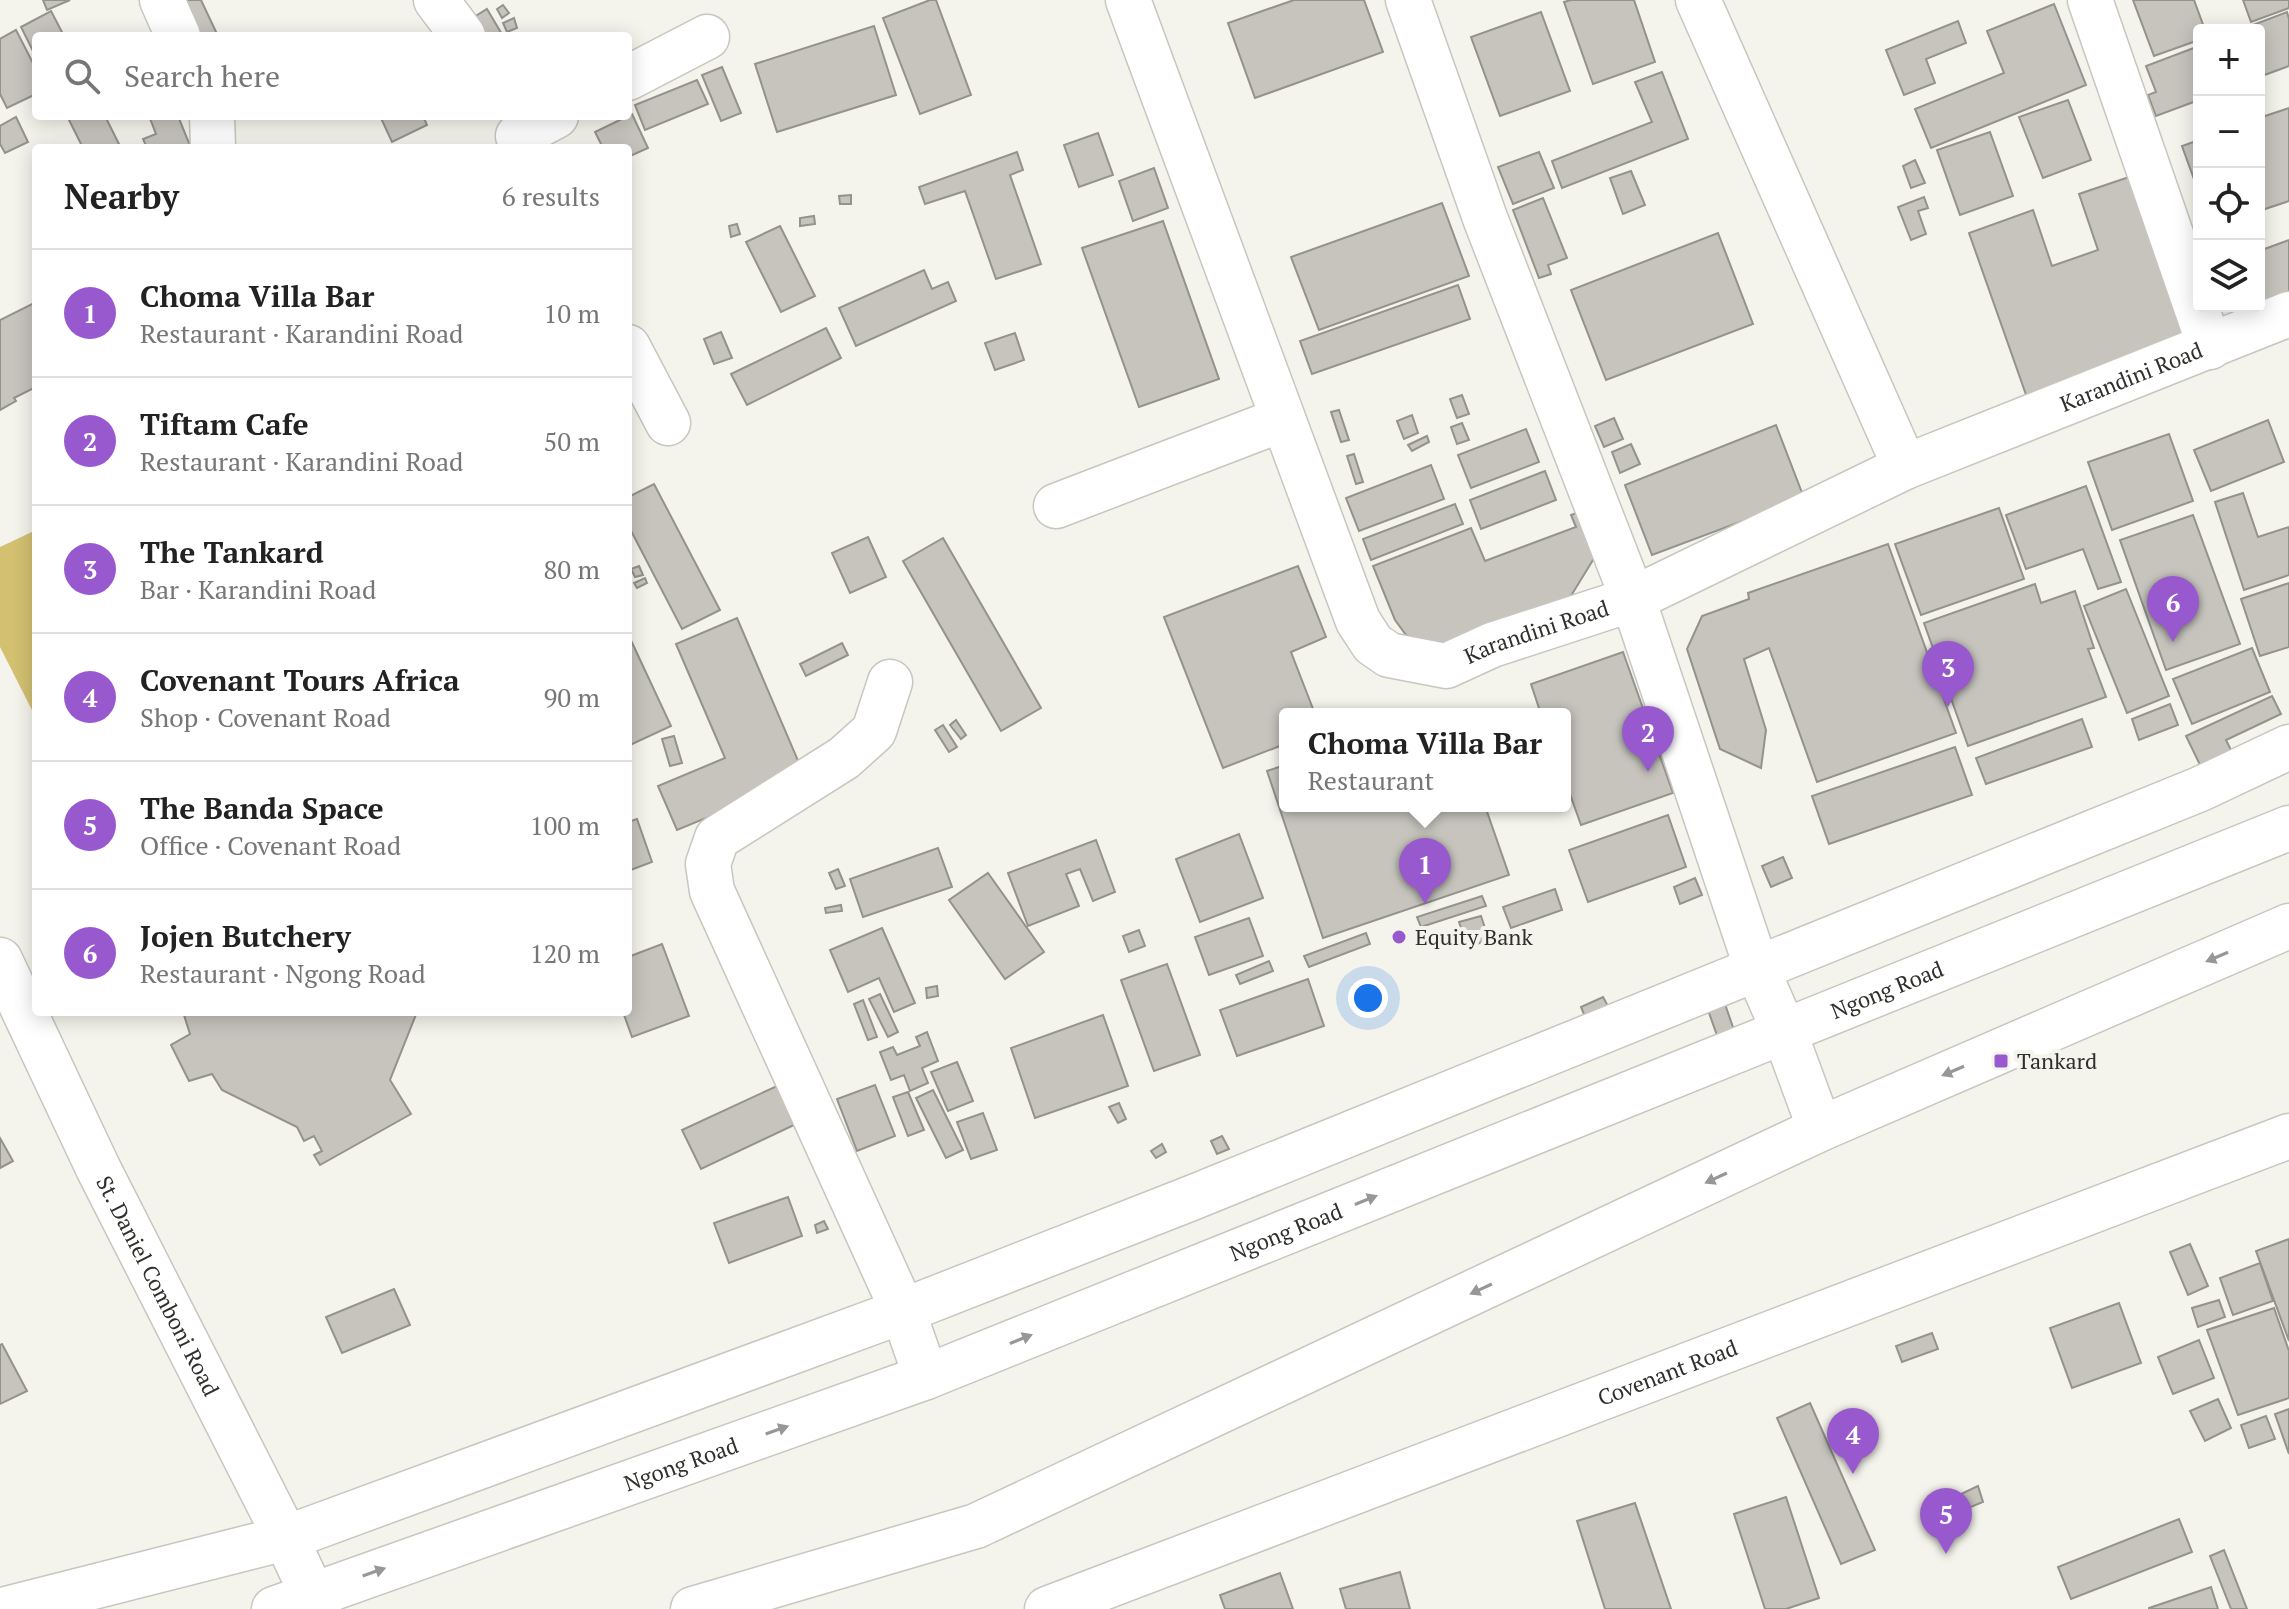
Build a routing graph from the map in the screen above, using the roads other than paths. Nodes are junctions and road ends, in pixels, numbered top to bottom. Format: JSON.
{"nodes":[{"id":1,"x":162,"y":0,"type":"edge"},
{"id":2,"x":436,"y":0,"type":"edge"},
{"id":3,"x":1128,"y":0,"type":"edge"},
{"id":4,"x":1408,"y":0,"type":"edge"},
{"id":5,"x":1698,"y":0,"type":"edge"},
{"id":6,"x":2090,"y":0,"type":"edge"},
{"id":7,"x":176,"y":32,"type":"edge"},
{"id":8,"x":460,"y":32,"type":"edge"},
{"id":9,"x":707,"y":37,"type":"dead end"},
{"id":10,"x":632,"y":76,"type":"edge"},
{"id":11,"x":212,"y":120,"type":"edge"},
{"id":12,"x":547,"y":120,"type":"edge"},
{"id":13,"x":516,"y":133,"type":"edge"},
{"id":14,"x":213,"y":144,"type":"edge"},
{"id":15,"x":2289,"y":314,"type":"edge"},
{"id":16,"x":2210,"y":347,"type":"junction"},
{"id":17,"x":632,"y":355,"type":"edge"},
{"id":18,"x":1283,"y":419,"type":"junction"},
{"id":19,"x":668,"y":423,"type":"dead end"},
{"id":20,"x":1905,"y":467,"type":"junction"},
{"id":21,"x":1056,"y":506,"type":"dead end"},
{"id":22,"x":1633,"y":599,"type":"junction"},
{"id":23,"x":890,"y":682,"type":"dead end"},
{"id":24,"x":2289,"y":747,"type":"edge"},
{"id":25,"x":2289,"y":828,"type":"edge"},
{"id":26,"x":2289,"y":926,"type":"edge"},
{"id":27,"x":0,"y":960,"type":"edge"},
{"id":28,"x":1757,"y":969,"type":"junction"},
{"id":29,"x":1784,"y":1031,"type":"junction"},
{"id":30,"x":1820,"y":1129,"type":"junction"},
{"id":31,"x":2289,"y":1136,"type":"edge"},
{"id":32,"x":903,"y":1311,"type":"junction"},
{"id":33,"x":926,"y":1377,"type":"junction"},
{"id":34,"x":286,"y":1538,"type":"junction"},
{"id":35,"x":302,"y":1604,"type":"edge"},
{"id":36,"x":6,"y":1609,"type":"edge"},
{"id":37,"x":693,"y":1609,"type":"edge"},
{"id":38,"x":1047,"y":1609,"type":"edge"}],
"edges":[{"from":1,"to":7,"type":"street"},
{"from":2,"to":8,"type":"street"},
{"from":3,"to":18,"type":"street","name":"Karandini Road"},
{"from":4,"to":22,"type":"street"},
{"from":5,"to":20,"type":"street"},
{"from":6,"to":16,"type":"street"},
{"from":9,"to":10,"type":"street"},
{"from":11,"to":14,"type":"street"},
{"from":12,"to":13,"type":"street"},
{"from":15,"to":16,"type":"street","name":"Karandini Road"},
{"from":16,"to":20,"type":"street","name":"Karandini Road"},
{"from":17,"to":19,"type":"street"},
{"from":18,"to":21,"type":"street"},
{"from":18,"to":22,"type":"street","name":"Karandini Road"},
{"from":20,"to":22,"type":"street","name":"Karandini Road"},
{"from":22,"to":28,"type":"street"},
{"from":23,"to":32,"type":"street"},
{"from":24,"to":28,"type":"street"},
{"from":25,"to":29,"type":"street","name":"Ngong Road"},
{"from":26,"to":30,"type":"street","one_way":true},
{"from":27,"to":34,"type":"street","name":"St. Daniel Comboni Road"},
{"from":28,"to":29,"type":"street"},
{"from":28,"to":32,"type":"street"},
{"from":29,"to":30,"type":"street"},
{"from":33,"to":29,"type":"street","name":"Ngong Road","one_way":true},
{"from":30,"to":37,"type":"street","one_way":true},
{"from":31,"to":38,"type":"street","name":"Covenant Road"},
{"from":32,"to":33,"type":"street"},
{"from":32,"to":34,"type":"street"},
{"from":35,"to":33,"type":"street","name":"Ngong Road","one_way":true},
{"from":34,"to":35,"type":"street","name":"St. Daniel Comboni Road"},
{"from":34,"to":36,"type":"street"}]}
